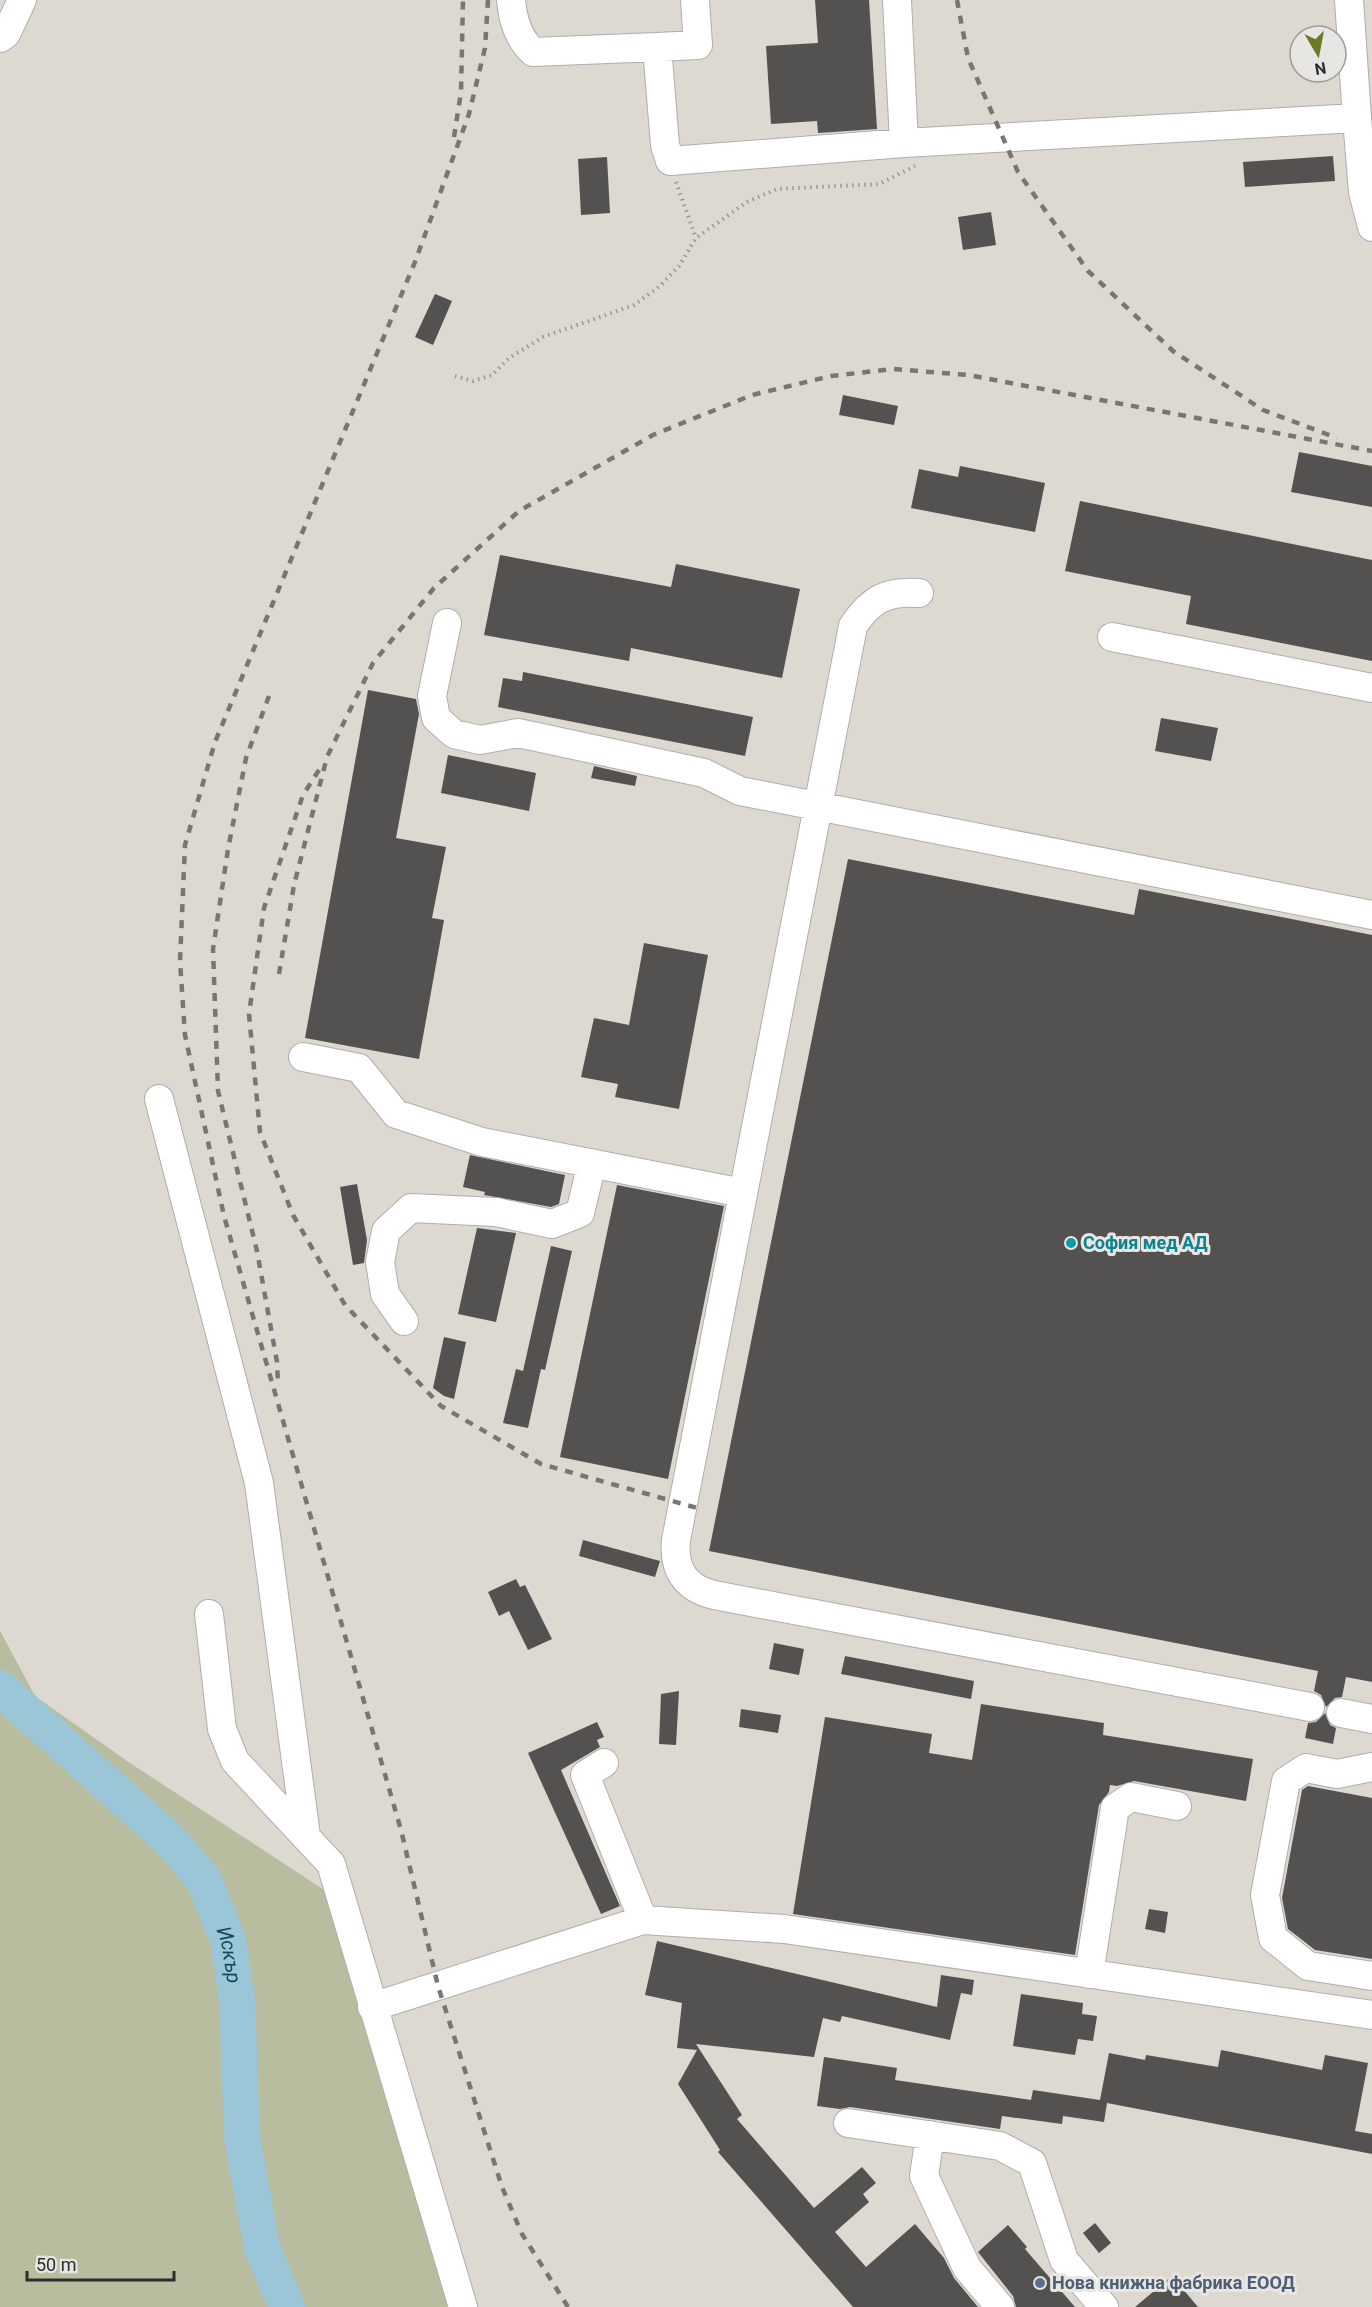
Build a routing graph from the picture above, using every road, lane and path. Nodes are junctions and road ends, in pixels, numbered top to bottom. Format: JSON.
{"nodes":[{"id":1,"x":22,"y":0,"type":"edge"},
{"id":2,"x":511,"y":0,"type":"edge"},
{"id":3,"x":695,"y":0,"type":"edge"},
{"id":4,"x":897,"y":0,"type":"edge"},
{"id":5,"x":1349,"y":0,"type":"edge"},
{"id":6,"x":0,"y":38,"type":"edge"},
{"id":7,"x":657,"y":47,"type":"junction"},
{"id":8,"x":1357,"y":118,"type":"junction"},
{"id":9,"x":941,"y":141,"type":"junction"},
{"id":10,"x":904,"y":142,"type":"junction"},
{"id":11,"x":670,"y":161,"type":"junction"},
{"id":12,"x":1366,"y":162,"type":"edge"},
{"id":13,"x":1372,"y":227,"type":"edge"},
{"id":14,"x":696,"y":238,"type":"junction"},
{"id":15,"x":455,"y":376,"type":"dead end"},
{"id":16,"x":919,"y":593,"type":"dead end"},
{"id":17,"x":447,"y":623,"type":"dead end"},
{"id":18,"x":1112,"y":637,"type":"dead end"},
{"id":19,"x":1372,"y":688,"type":"edge"},
{"id":20,"x":818,"y":806,"type":"junction"},
{"id":21,"x":1372,"y":915,"type":"edge"},
{"id":22,"x":303,"y":1057,"type":"dead end"},
{"id":23,"x":159,"y":1099,"type":"dead end"},
{"id":24,"x":592,"y":1164,"type":"junction"},
{"id":25,"x":743,"y":1193,"type":"junction"},
{"id":26,"x":404,"y":1321,"type":"dead end"},
{"id":27,"x":209,"y":1614,"type":"dead end"},
{"id":28,"x":1311,"y":1707,"type":"dead end"},
{"id":29,"x":1341,"y":1713,"type":"dead end"},
{"id":30,"x":1372,"y":1719,"type":"edge"},
{"id":31,"x":604,"y":1763,"type":"dead end"},
{"id":32,"x":1372,"y":1767,"type":"edge"},
{"id":33,"x":1178,"y":1806,"type":"dead end"},
{"id":34,"x":306,"y":1836,"type":"junction"},
{"id":35,"x":643,"y":1920,"type":"junction"},
{"id":36,"x":1089,"y":1974,"type":"junction"},
{"id":37,"x":1372,"y":1976,"type":"edge"},
{"id":38,"x":372,"y":2007,"type":"junction"},
{"id":39,"x":1372,"y":2015,"type":"edge"},
{"id":40,"x":848,"y":2123,"type":"dead end"},
{"id":41,"x":930,"y":2136,"type":"junction"},
{"id":42,"x":464,"y":2307,"type":"edge"},
{"id":43,"x":1000,"y":2307,"type":"edge"},
{"id":44,"x":1104,"y":2307,"type":"edge"}],
"edges":[{"from":1,"to":6,"type":"street"},
{"from":2,"to":7,"type":"street"},
{"from":3,"to":7,"type":"street"},
{"from":4,"to":10,"type":"street"},
{"from":5,"to":8,"type":"street"},
{"from":7,"to":11,"type":"street"},
{"from":8,"to":9,"type":"street"},
{"from":8,"to":12,"type":"street"},
{"from":9,"to":10,"type":"street"},
{"from":9,"to":14,"type":"path"},
{"from":10,"to":11,"type":"street"},
{"from":11,"to":14,"type":"path"},
{"from":12,"to":13,"type":"street"},
{"from":14,"to":15,"type":"path"},
{"from":16,"to":20,"type":"street"},
{"from":17,"to":20,"type":"street"},
{"from":18,"to":19,"type":"street"},
{"from":20,"to":21,"type":"street"},
{"from":20,"to":25,"type":"street"},
{"from":22,"to":24,"type":"street"},
{"from":23,"to":34,"type":"street"},
{"from":24,"to":25,"type":"street"},
{"from":24,"to":26,"type":"street"},
{"from":25,"to":28,"type":"street"},
{"from":27,"to":34,"type":"street"},
{"from":29,"to":30,"type":"street"},
{"from":31,"to":35,"type":"street"},
{"from":32,"to":37,"type":"street"},
{"from":33,"to":36,"type":"street"},
{"from":34,"to":38,"type":"street"},
{"from":35,"to":36,"type":"street"},
{"from":35,"to":38,"type":"street"},
{"from":36,"to":39,"type":"street"},
{"from":38,"to":42,"type":"street"},
{"from":40,"to":41,"type":"street"},
{"from":41,"to":43,"type":"street"},
{"from":41,"to":44,"type":"street"}]}
